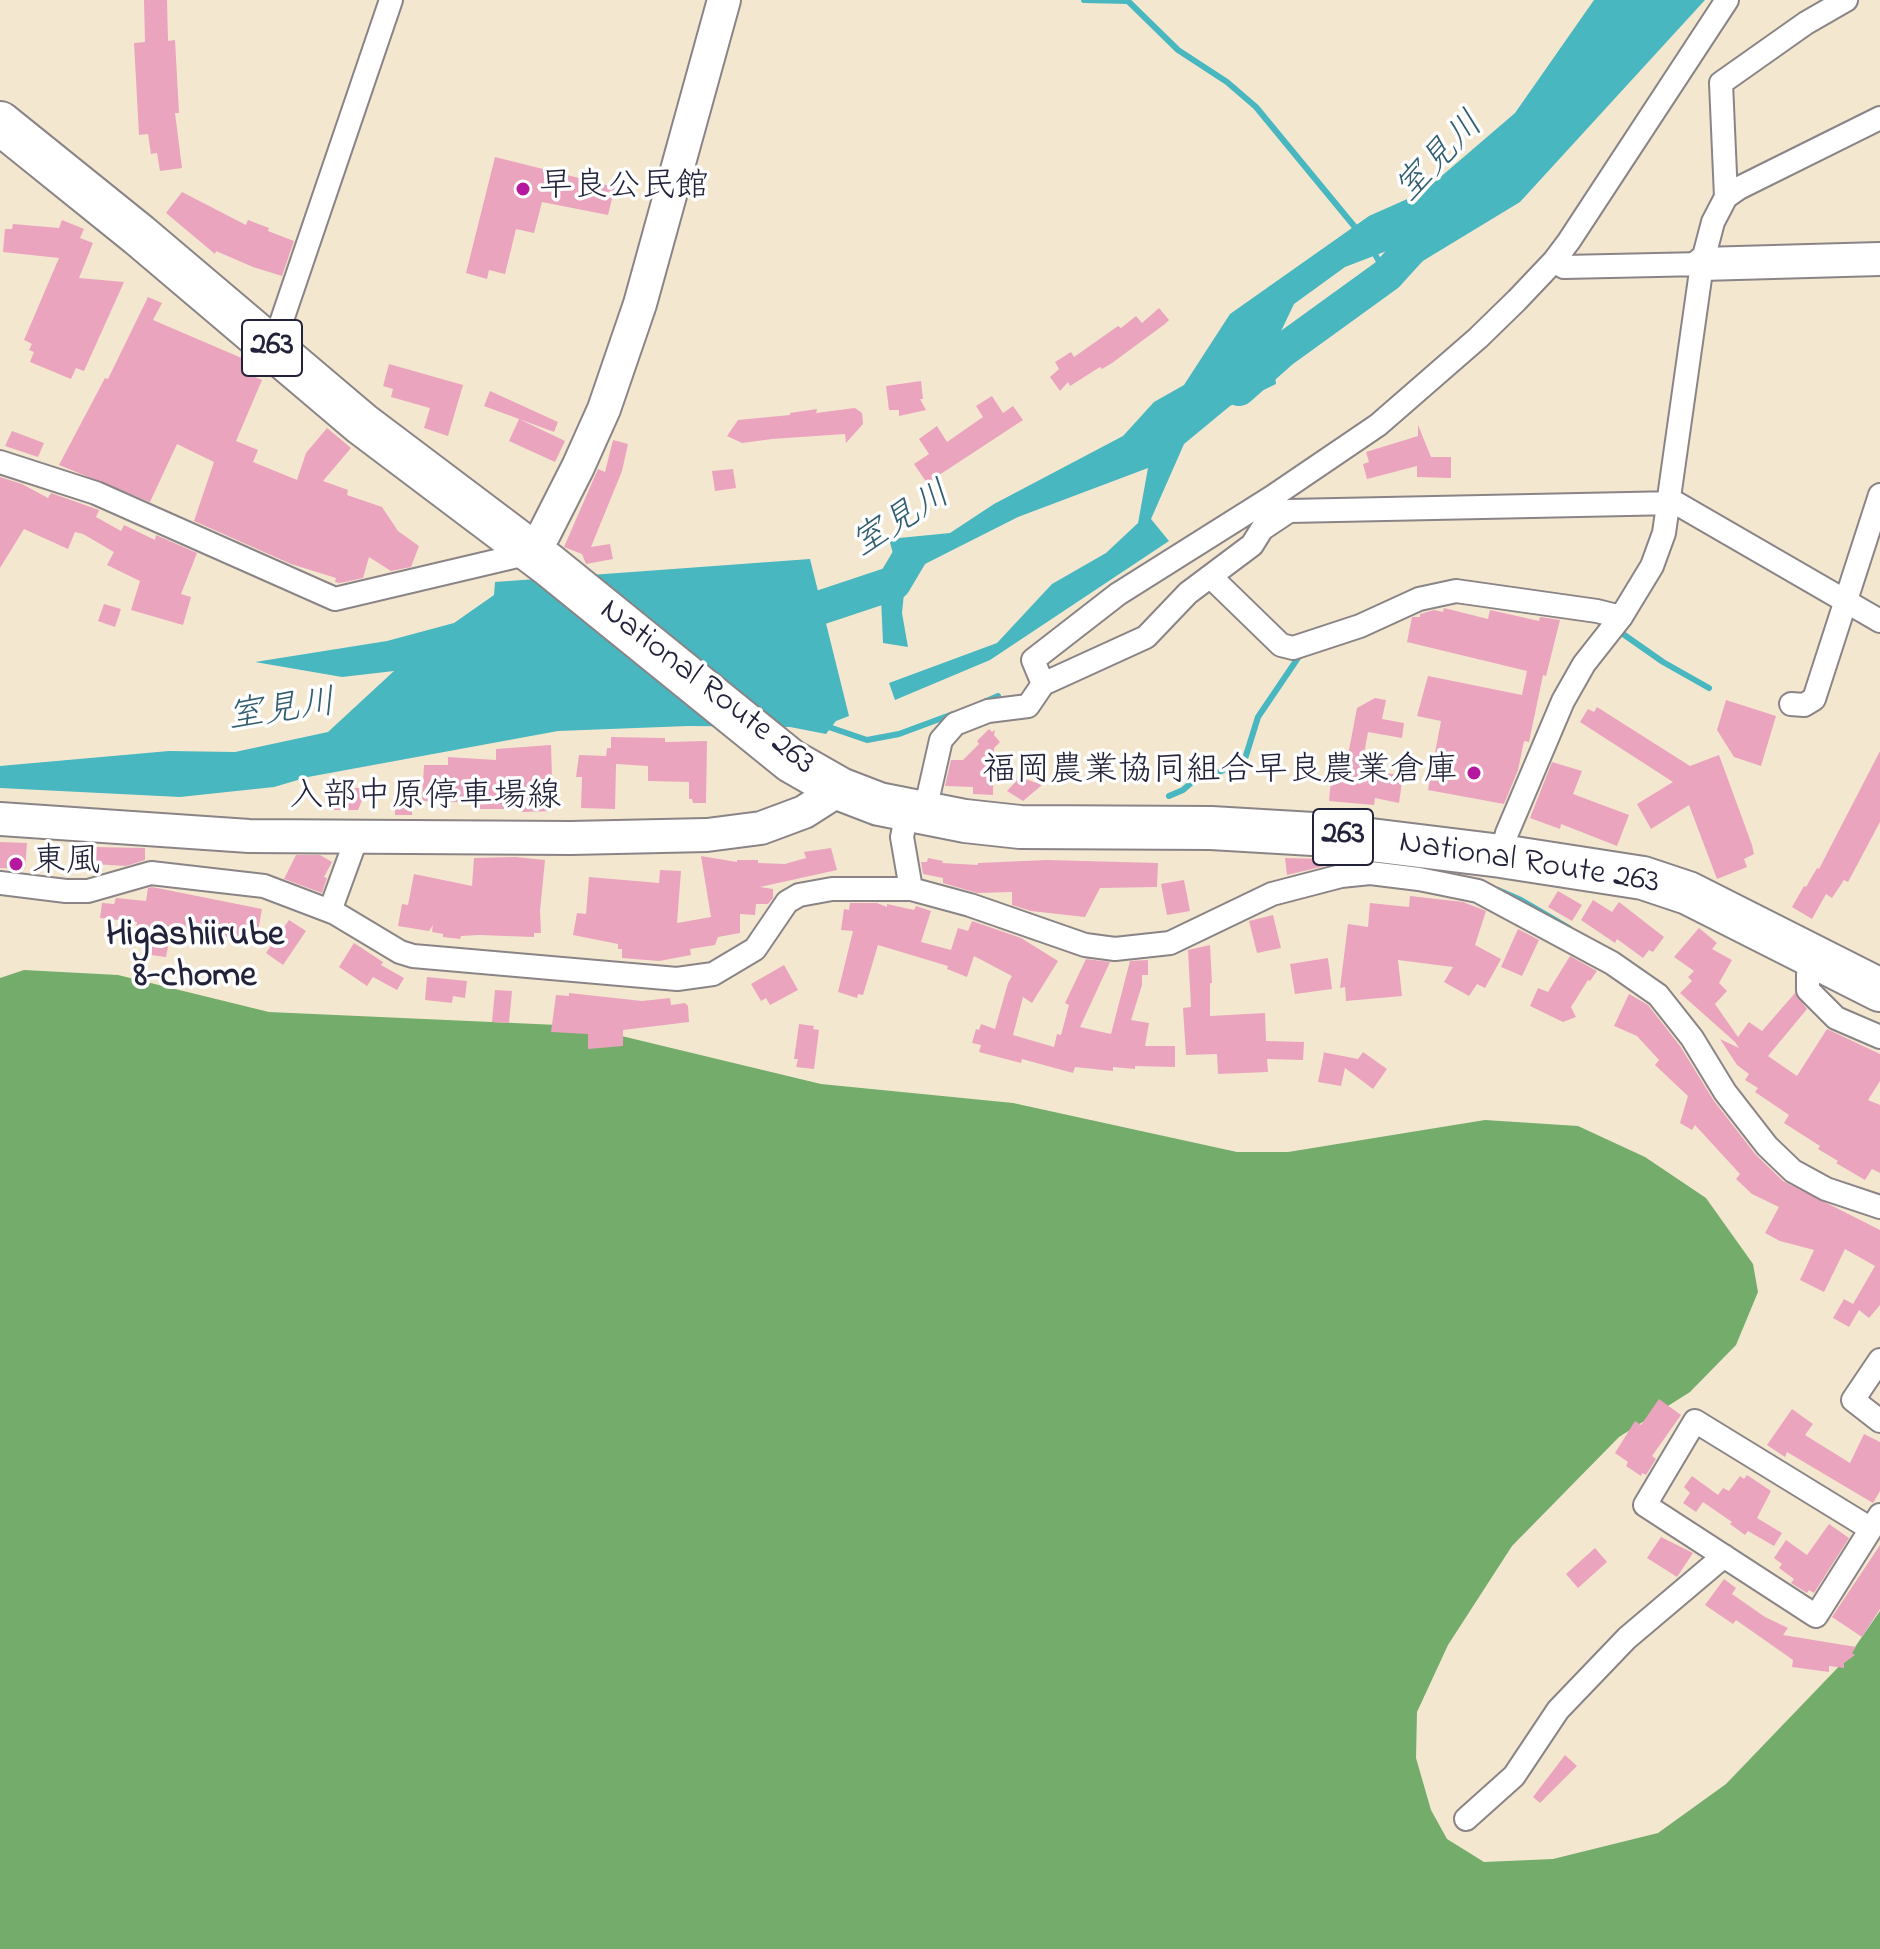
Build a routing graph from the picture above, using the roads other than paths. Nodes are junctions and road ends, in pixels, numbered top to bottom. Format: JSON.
{"nodes":[{"id":1,"x":391,"y":0,"type":"edge"},
{"id":2,"x":724,"y":0,"type":"edge"},
{"id":3,"x":1727,"y":0,"type":"edge"},
{"id":4,"x":1846,"y":0,"type":"edge"},
{"id":5,"x":1880,"y":118,"type":"edge"},
{"id":6,"x":0,"y":123,"type":"edge"},
{"id":7,"x":1726,"y":197,"type":"junction"},
{"id":8,"x":1880,"y":259,"type":"edge"},
{"id":9,"x":1554,"y":261,"type":"junction"},
{"id":10,"x":1702,"y":264,"type":"junction"},
{"id":11,"x":265,"y":343,"type":"junction"},
{"id":12,"x":0,"y":462,"type":"edge"},
{"id":13,"x":1880,"y":495,"type":"edge"},
{"id":14,"x":1669,"y":504,"type":"junction"},
{"id":15,"x":540,"y":559,"type":"junction"},
{"id":16,"x":1212,"y":578,"type":"junction"},
{"id":17,"x":1847,"y":601,"type":"junction"},
{"id":18,"x":1621,"y":617,"type":"junction"},
{"id":19,"x":1880,"y":621,"type":"edge"},
{"id":20,"x":1043,"y":684,"type":"junction"},
{"id":21,"x":1791,"y":704,"type":"dead end"},
{"id":22,"x":840,"y":789,"type":"junction"},
{"id":23,"x":915,"y":813,"type":"junction"},
{"id":24,"x":0,"y":819,"type":"edge"},
{"id":25,"x":357,"y":837,"type":"junction"},
{"id":26,"x":1489,"y":868,"type":"junction"},
{"id":27,"x":0,"y":883,"type":"edge"},
{"id":28,"x":911,"y":889,"type":"junction"},
{"id":29,"x":330,"y":911,"type":"junction"},
{"id":30,"x":1818,"y":959,"type":"junction"},
{"id":31,"x":1880,"y":990,"type":"edge"},
{"id":32,"x":1880,"y":1037,"type":"edge"},
{"id":33,"x":1880,"y":1207,"type":"edge"},
{"id":34,"x":1880,"y":1360,"type":"edge"},
{"id":35,"x":1880,"y":1421,"type":"edge"},
{"id":36,"x":1876,"y":1522,"type":"edge"},
{"id":37,"x":1724,"y":1556,"type":"junction"},
{"id":38,"x":1466,"y":1819,"type":"dead end"}],
"edges":[{"from":1,"to":11,"type":"street"},
{"from":2,"to":15,"type":"main road"},
{"from":3,"to":9,"type":"street"},
{"from":4,"to":7,"type":"street"},
{"from":5,"to":7,"type":"street"},
{"from":6,"to":11,"type":"highway","name":"National Route 263","number":"263"},
{"from":7,"to":10,"type":"street"},
{"from":8,"to":10,"type":"main road"},
{"from":9,"to":10,"type":"street"},
{"from":9,"to":20,"type":"street"},
{"from":10,"to":14,"type":"street"},
{"from":11,"to":15,"type":"highway","name":"National Route 263","number":"263"},
{"from":12,"to":15,"type":"street"},
{"from":13,"to":17,"type":"street"},
{"from":14,"to":16,"type":"street"},
{"from":14,"to":17,"type":"street"},
{"from":14,"to":18,"type":"street"},
{"from":15,"to":22,"type":"highway","name":"National Route 263","number":"263"},
{"from":16,"to":18,"type":"street"},
{"from":16,"to":20,"type":"street"},
{"from":17,"to":19,"type":"street"},
{"from":17,"to":21,"type":"street"},
{"from":18,"to":26,"type":"street"},
{"from":20,"to":23,"type":"street"},
{"from":22,"to":23,"type":"highway","name":"National Route 263","number":"263"},
{"from":22,"to":25,"type":"main road","name":"入部中原停車場線"},
{"from":23,"to":26,"type":"highway","name":"National Route 263","number":"263"},
{"from":23,"to":28,"type":"street"},
{"from":24,"to":25,"type":"main road","name":"入部中原停車場線"},
{"from":25,"to":29,"type":"street"},
{"from":26,"to":28,"type":"street"},
{"from":26,"to":30,"type":"highway","name":"National Route 263","number":"263"},
{"from":26,"to":33,"type":"street"},
{"from":27,"to":29,"type":"street"},
{"from":28,"to":29,"type":"street"},
{"from":30,"to":31,"type":"highway","name":"National Route 263","number":"263"},
{"from":30,"to":32,"type":"street"},
{"from":34,"to":35,"type":"street"},
{"from":36,"to":37,"type":"street"},
{"from":36,"to":37,"type":"street"},
{"from":37,"to":38,"type":"street"}]}
